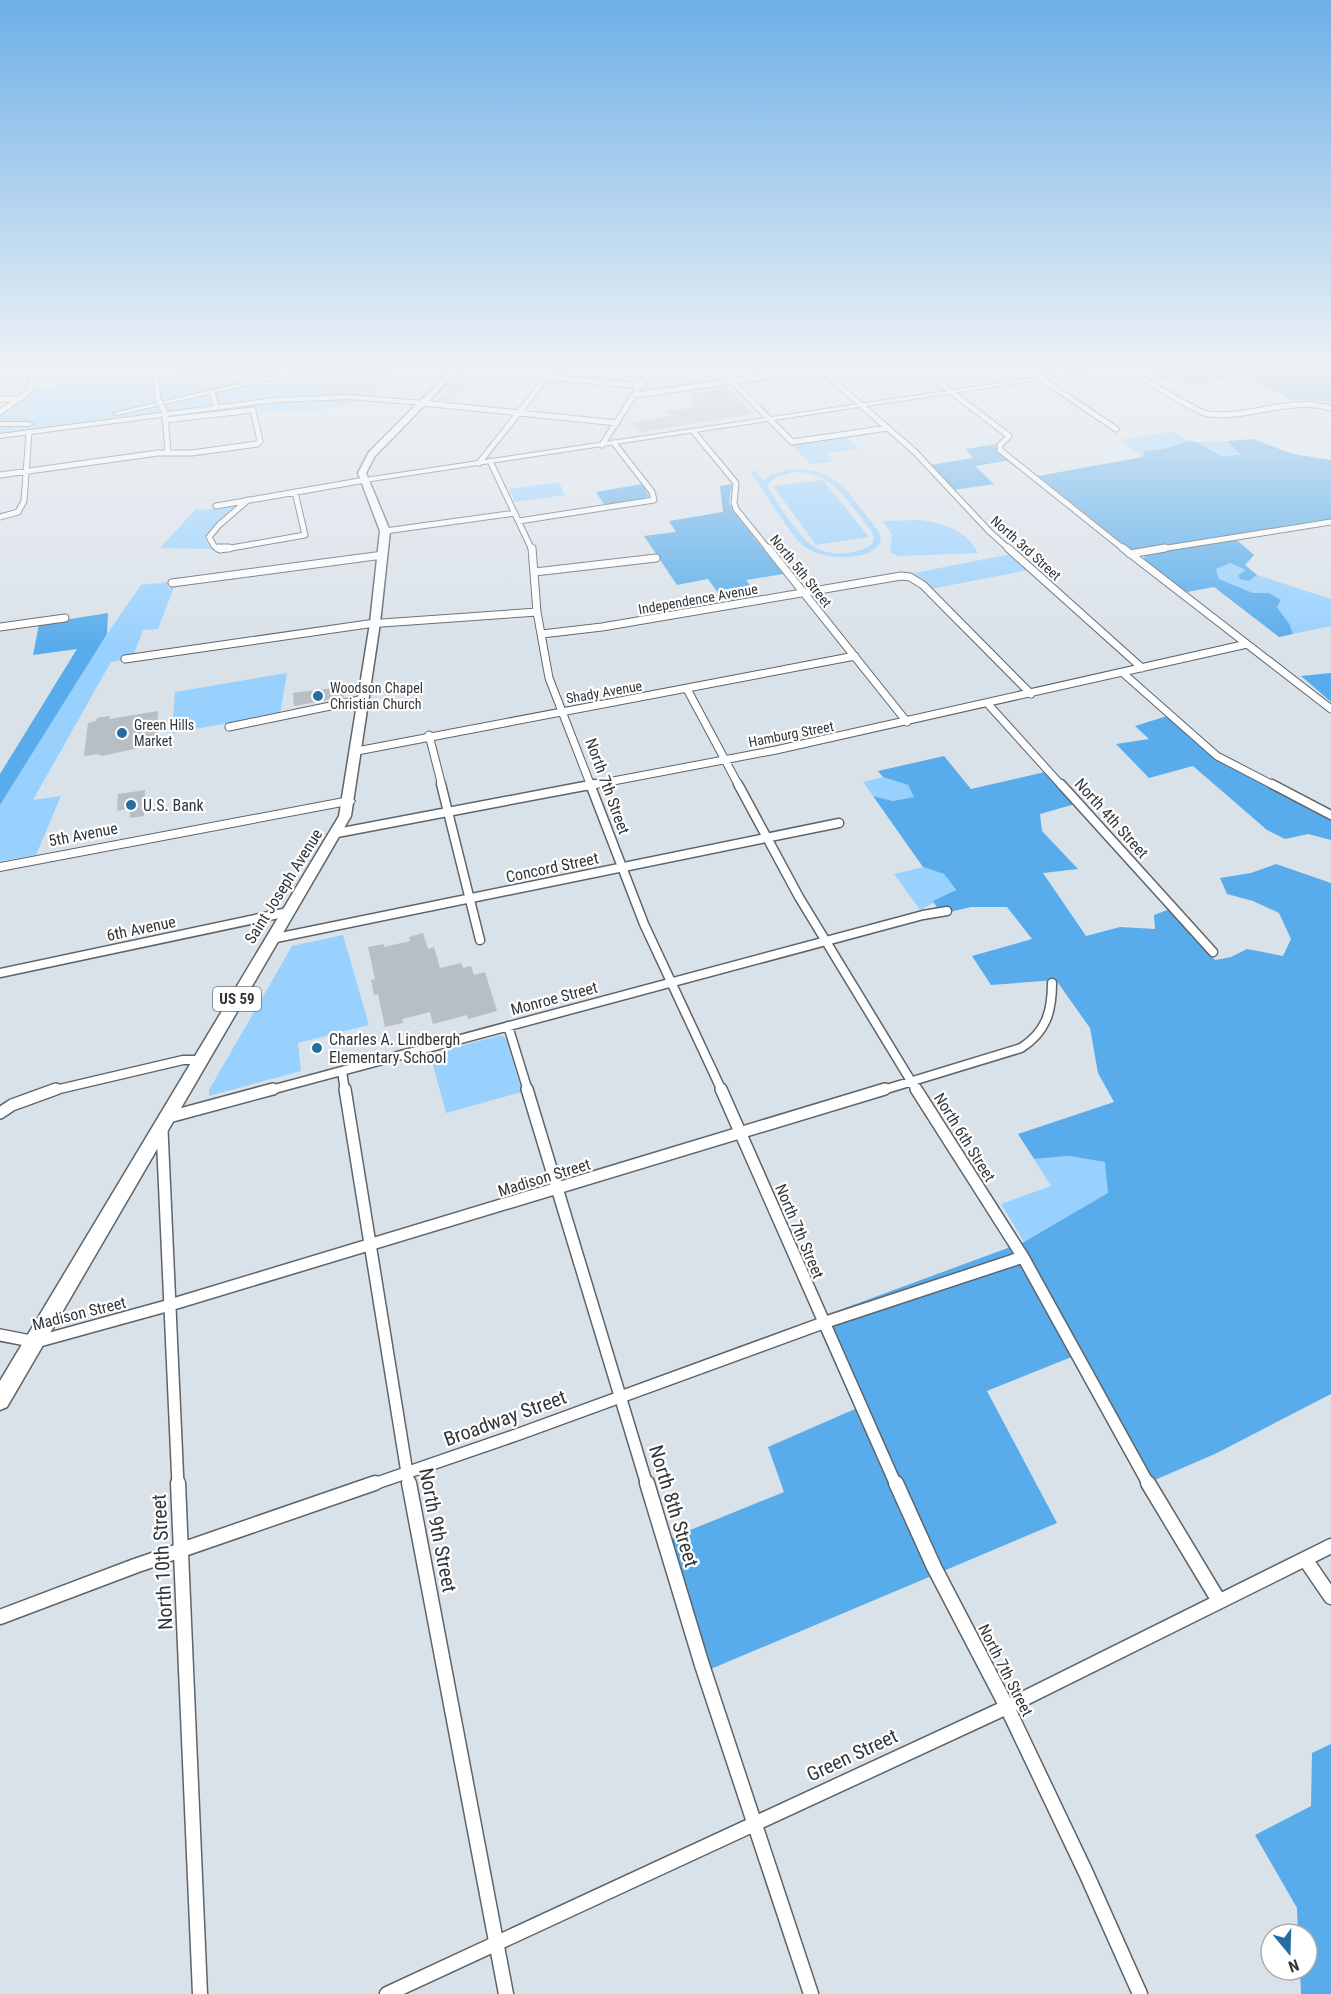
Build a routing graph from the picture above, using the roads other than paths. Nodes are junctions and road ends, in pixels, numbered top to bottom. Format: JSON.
{"nodes":[{"id":1,"x":27,"y":460,"type":"edge"},
{"id":2,"x":112,"y":460,"type":"edge"},
{"id":3,"x":368,"y":460,"type":"edge"},
{"id":4,"x":498,"y":460,"type":"edge"},
{"id":5,"x":627,"y":460,"type":"edge"},
{"id":6,"x":717,"y":460,"type":"edge"},
{"id":7,"x":923,"y":460,"type":"edge"},
{"id":8,"x":1013,"y":460,"type":"edge"},
{"id":9,"x":485,"y":462,"type":"junction"},
{"id":10,"x":26,"y":471,"type":"junction"},
{"id":11,"x":0,"y":475,"type":"edge"},
{"id":12,"x":365,"y":480,"type":"junction"},
{"id":13,"x":295,"y":492,"type":"junction"},
{"id":14,"x":248,"y":500,"type":"junction"},
{"id":15,"x":216,"y":506,"type":"dead end"},
{"id":16,"x":0,"y":517,"type":"edge"},
{"id":17,"x":517,"y":517,"type":"junction"},
{"id":18,"x":1331,"y":522,"type":"edge"},
{"id":19,"x":385,"y":531,"type":"junction"},
{"id":20,"x":1130,"y":554,"type":"junction"},
{"id":21,"x":383,"y":555,"type":"junction"},
{"id":22,"x":656,"y":558,"type":"dead end"},
{"id":23,"x":535,"y":572,"type":"junction"},
{"id":24,"x":172,"y":583,"type":"dead end"},
{"id":25,"x":804,"y":593,"type":"junction"},
{"id":26,"x":537,"y":612,"type":"junction"},
{"id":27,"x":65,"y":618,"type":"dead end"},
{"id":28,"x":375,"y":623,"type":"junction"},
{"id":29,"x":0,"y":627,"type":"edge"},
{"id":30,"x":542,"y":634,"type":"junction"},
{"id":31,"x":1247,"y":645,"type":"junction"},
{"id":32,"x":855,"y":656,"type":"junction"},
{"id":33,"x":125,"y":659,"type":"dead end"},
{"id":34,"x":1143,"y":668,"type":"junction"},
{"id":35,"x":1123,"y":673,"type":"junction"},
{"id":36,"x":687,"y":689,"type":"junction"},
{"id":37,"x":1031,"y":694,"type":"junction"},
{"id":38,"x":364,"y":699,"type":"junction"},
{"id":39,"x":988,"y":704,"type":"junction"},
{"id":40,"x":1331,"y":710,"type":"edge"},
{"id":41,"x":562,"y":711,"type":"junction"},
{"id":42,"x":907,"y":722,"type":"junction"},
{"id":43,"x":229,"y":727,"type":"dead end"},
{"id":44,"x":429,"y":735,"type":"junction"},
{"id":45,"x":357,"y":751,"type":"junction"},
{"id":46,"x":724,"y":760,"type":"junction"},
{"id":47,"x":590,"y":785,"type":"junction"},
{"id":48,"x":349,"y":801,"type":"junction"},
{"id":49,"x":448,"y":812,"type":"junction"},
{"id":50,"x":1331,"y":815,"type":"edge"},
{"id":51,"x":839,"y":823,"type":"dead end"},
{"id":52,"x":337,"y":833,"type":"junction"},
{"id":53,"x":766,"y":837,"type":"junction"},
{"id":54,"x":2,"y":866,"type":"edge"},
{"id":55,"x":621,"y":868,"type":"junction"},
{"id":56,"x":470,"y":899,"type":"junction"},
{"id":57,"x":947,"y":911,"type":"dead end"},
{"id":58,"x":288,"y":912,"type":"junction"},
{"id":59,"x":271,"y":939,"type":"junction"},
{"id":60,"x":480,"y":940,"type":"dead end"},
{"id":61,"x":826,"y":941,"type":"junction"},
{"id":62,"x":1213,"y":952,"type":"dead end"},
{"id":63,"x":0,"y":973,"type":"edge"},
{"id":64,"x":672,"y":982,"type":"junction"},
{"id":65,"x":1052,"y":983,"type":"dead end"},
{"id":66,"x":508,"y":1026,"type":"junction"},
{"id":67,"x":202,"y":1060,"type":"junction"},
{"id":68,"x":342,"y":1071,"type":"junction"},
{"id":69,"x":911,"y":1081,"type":"junction"},
{"id":70,"x":0,"y":1113,"type":"edge"},
{"id":71,"x":166,"y":1122,"type":"junction"},
{"id":72,"x":741,"y":1132,"type":"junction"},
{"id":73,"x":557,"y":1188,"type":"junction"},
{"id":74,"x":372,"y":1245,"type":"junction"},
{"id":75,"x":1023,"y":1257,"type":"junction"},
{"id":76,"x":170,"y":1305,"type":"junction"},
{"id":77,"x":823,"y":1323,"type":"junction"},
{"id":78,"x":0,"y":1335,"type":"edge"},
{"id":79,"x":36,"y":1342,"type":"junction"},
{"id":80,"x":620,"y":1398,"type":"junction"},
{"id":81,"x":0,"y":1400,"type":"edge"},
{"id":82,"x":407,"y":1473,"type":"junction"},
{"id":83,"x":1331,"y":1546,"type":"edge"},
{"id":84,"x":181,"y":1550,"type":"junction"},
{"id":85,"x":1305,"y":1559,"type":"junction"},
{"id":86,"x":1331,"y":1597,"type":"edge"},
{"id":87,"x":1219,"y":1601,"type":"junction"},
{"id":88,"x":0,"y":1617,"type":"edge"},
{"id":89,"x":1006,"y":1707,"type":"junction"},
{"id":90,"x":754,"y":1822,"type":"junction"},
{"id":91,"x":496,"y":1943,"type":"junction"},
{"id":92,"x":200,"y":1994,"type":"edge"},
{"id":93,"x":387,"y":1994,"type":"edge"},
{"id":94,"x":506,"y":1994,"type":"edge"},
{"id":95,"x":811,"y":1994,"type":"edge"},
{"id":96,"x":1140,"y":1994,"type":"edge"}],
"edges":[{"from":1,"to":10,"type":"street"},
{"from":2,"to":10,"type":"street"},
{"from":3,"to":12,"type":"main road"},
{"from":4,"to":9,"type":"street"},
{"from":5,"to":17,"type":"street"},
{"from":6,"to":25,"type":"street","name":"North 5th Street"},
{"from":7,"to":34,"type":"street","name":"North 3rd Street"},
{"from":8,"to":20,"type":"street"},
{"from":9,"to":12,"type":"street"},
{"from":9,"to":17,"type":"street","name":"North 7th Street"},
{"from":10,"to":11,"type":"street"},
{"from":10,"to":16,"type":"street"},
{"from":12,"to":13,"type":"street"},
{"from":12,"to":19,"type":"main road","name":"Saint Joseph Avenue","number":"US 59"},
{"from":13,"to":14,"type":"street"},
{"from":13,"to":14,"type":"street"},
{"from":14,"to":15,"type":"street"},
{"from":17,"to":19,"type":"street"},
{"from":17,"to":23,"type":"street","name":"North 7th Street"},
{"from":18,"to":20,"type":"street"},
{"from":19,"to":21,"type":"main road","name":"Saint Joseph Avenue","number":"US 59"},
{"from":20,"to":31,"type":"street"},
{"from":21,"to":24,"type":"street"},
{"from":21,"to":28,"type":"main road","name":"Saint Joseph Avenue","number":"US 59"},
{"from":22,"to":23,"type":"street"},
{"from":23,"to":26,"type":"street","name":"North 7th Street"},
{"from":25,"to":30,"type":"street","name":"Independence Avenue"},
{"from":25,"to":32,"type":"street","name":"North 5th Street"},
{"from":25,"to":37,"type":"street","name":"Independence Avenue"},
{"from":26,"to":28,"type":"street"},
{"from":26,"to":30,"type":"street","name":"North 7th Street"},
{"from":27,"to":29,"type":"street"},
{"from":28,"to":33,"type":"street"},
{"from":28,"to":38,"type":"main road","name":"Saint Joseph Avenue","number":"US 59"},
{"from":30,"to":41,"type":"street","name":"North 7th Street"},
{"from":31,"to":34,"type":"street","name":"Hamburg Street"},
{"from":31,"to":40,"type":"street"},
{"from":32,"to":36,"type":"street","name":"Shady Avenue"},
{"from":32,"to":42,"type":"street","name":"North 5th Street"},
{"from":34,"to":35,"type":"street","name":"Hamburg Street"},
{"from":35,"to":37,"type":"street","name":"Hamburg Street"},
{"from":35,"to":50,"type":"street"},
{"from":36,"to":41,"type":"street","name":"Shady Avenue"},
{"from":36,"to":46,"type":"street","name":"North 6th Street"},
{"from":37,"to":39,"type":"street","name":"Hamburg Street"},
{"from":38,"to":43,"type":"street"},
{"from":38,"to":45,"type":"main road","name":"Saint Joseph Avenue","number":"US 59"},
{"from":39,"to":42,"type":"street","name":"Hamburg Street"},
{"from":39,"to":62,"type":"street","name":"North 4th Street"},
{"from":41,"to":44,"type":"street","name":"Shady Avenue"},
{"from":41,"to":47,"type":"street","name":"North 7th Street"},
{"from":42,"to":46,"type":"street","name":"Hamburg Street"},
{"from":44,"to":45,"type":"street","name":"Shady Avenue"},
{"from":44,"to":49,"type":"street"},
{"from":45,"to":48,"type":"main road","name":"Saint Joseph Avenue","number":"US 59"},
{"from":46,"to":47,"type":"street","name":"Hamburg Street"},
{"from":46,"to":53,"type":"street","name":"North 6th Street"},
{"from":47,"to":49,"type":"street","name":"Hamburg Street"},
{"from":47,"to":55,"type":"street","name":"North 7th Street"},
{"from":48,"to":52,"type":"main road","name":"Saint Joseph Avenue","number":"US 59"},
{"from":48,"to":54,"type":"street","name":"5th Avenue"},
{"from":49,"to":52,"type":"street","name":"Hamburg Street"},
{"from":49,"to":56,"type":"street"},
{"from":51,"to":53,"type":"street","name":"Concord Street"},
{"from":52,"to":58,"type":"main road","name":"Saint Joseph Avenue","number":"US 59"},
{"from":53,"to":55,"type":"street","name":"Concord Street"},
{"from":53,"to":61,"type":"street","name":"North 6th Street"},
{"from":55,"to":56,"type":"street","name":"Concord Street"},
{"from":55,"to":64,"type":"street","name":"North 7th Street"},
{"from":56,"to":59,"type":"street","name":"Concord Street"},
{"from":56,"to":60,"type":"street"},
{"from":57,"to":61,"type":"street","name":"Monroe Street"},
{"from":58,"to":59,"type":"main road","name":"Saint Joseph Avenue","number":"US 59"},
{"from":58,"to":63,"type":"street","name":"6th Avenue"},
{"from":59,"to":67,"type":"main road","name":"Saint Joseph Avenue","number":"US 59"},
{"from":61,"to":64,"type":"street","name":"Monroe Street"},
{"from":61,"to":69,"type":"street","name":"North 6th Street"},
{"from":64,"to":66,"type":"street","name":"Monroe Street"},
{"from":64,"to":72,"type":"street","name":"North 7th Street"},
{"from":65,"to":69,"type":"street","name":"Madison Street"},
{"from":66,"to":68,"type":"street","name":"Monroe Street"},
{"from":66,"to":73,"type":"street","name":"North 8th Street"},
{"from":67,"to":70,"type":"street"},
{"from":67,"to":71,"type":"main road","name":"Saint Joseph Avenue","number":"US 59"},
{"from":68,"to":71,"type":"street","name":"Monroe Street"},
{"from":68,"to":74,"type":"street","name":"North 9th Street"},
{"from":69,"to":72,"type":"street","name":"Madison Street"},
{"from":69,"to":75,"type":"street","name":"North 6th Street"},
{"from":71,"to":76,"type":"street","name":"North 10th Street"},
{"from":71,"to":79,"type":"main road","name":"Saint Joseph Avenue","number":"US 59"},
{"from":72,"to":73,"type":"street","name":"Madison Street"},
{"from":72,"to":77,"type":"street","name":"North 7th Street"},
{"from":73,"to":74,"type":"street","name":"Madison Street"},
{"from":73,"to":80,"type":"street","name":"North 8th Street"},
{"from":74,"to":76,"type":"street","name":"Madison Street"},
{"from":74,"to":82,"type":"street","name":"North 9th Street"},
{"from":75,"to":77,"type":"street","name":"Broadway Street"},
{"from":75,"to":87,"type":"street","name":"North 6th Street"},
{"from":76,"to":79,"type":"street","name":"Madison Street"},
{"from":76,"to":84,"type":"street","name":"North 10th Street"},
{"from":77,"to":80,"type":"street","name":"Broadway Street"},
{"from":77,"to":89,"type":"street","name":"North 7th Street"},
{"from":78,"to":79,"type":"street","name":"Madison Street"},
{"from":79,"to":81,"type":"main road","name":"Saint Joseph Avenue","number":"US 59"},
{"from":80,"to":82,"type":"street","name":"Broadway Street"},
{"from":80,"to":90,"type":"street","name":"North 8th Street"},
{"from":82,"to":84,"type":"street","name":"Broadway Street"},
{"from":82,"to":91,"type":"street","name":"North 9th Street"},
{"from":83,"to":85,"type":"street","name":"Green Street"},
{"from":84,"to":88,"type":"street","name":"Broadway Street"},
{"from":84,"to":92,"type":"street","name":"North 10th Street"},
{"from":85,"to":86,"type":"street"},
{"from":85,"to":87,"type":"street","name":"Green Street"},
{"from":87,"to":89,"type":"street","name":"Green Street"},
{"from":89,"to":90,"type":"street","name":"Green Street"},
{"from":89,"to":96,"type":"street","name":"North 7th Street"},
{"from":90,"to":91,"type":"street","name":"Green Street"},
{"from":90,"to":95,"type":"street","name":"North 8th Street"},
{"from":91,"to":93,"type":"street","name":"Green Street"},
{"from":91,"to":94,"type":"street","name":"North 9th Street"}]}
